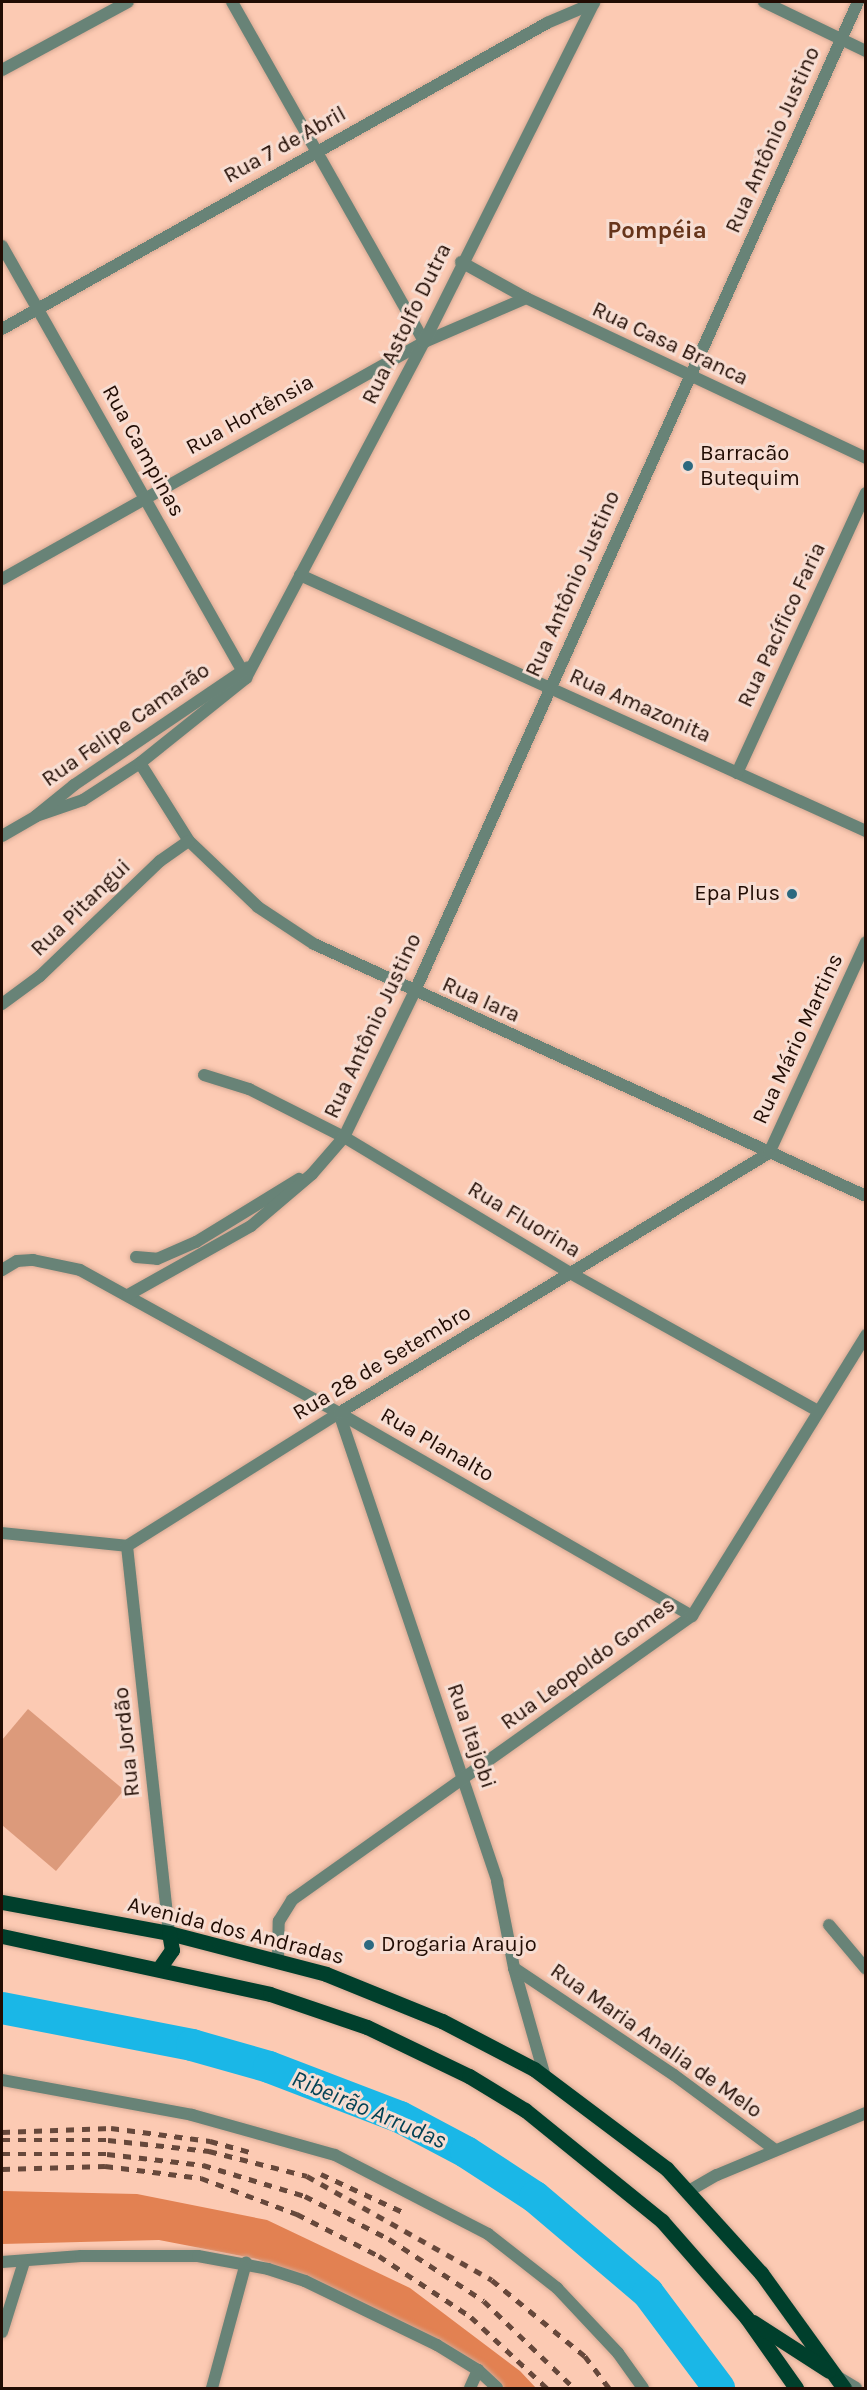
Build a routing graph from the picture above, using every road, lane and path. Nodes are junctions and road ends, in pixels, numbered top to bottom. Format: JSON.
{"nodes":[{"id":1,"x":128,"y":2,"type":"edge"},
{"id":2,"x":232,"y":2,"type":"edge"},
{"id":3,"x":594,"y":2,"type":"edge"},
{"id":4,"x":765,"y":2,"type":"edge"},
{"id":5,"x":858,"y":2,"type":"edge"},
{"id":6,"x":841,"y":40,"type":"junction"},
{"id":7,"x":866,"y":51,"type":"edge"},
{"id":8,"x":2,"y":70,"type":"edge"},
{"id":9,"x":315,"y":151,"type":"junction"},
{"id":10,"x":2,"y":246,"type":"edge"},
{"id":11,"x":461,"y":262,"type":"junction"},
{"id":12,"x":526,"y":298,"type":"junction"},
{"id":13,"x":39,"y":308,"type":"junction"},
{"id":14,"x":2,"y":329,"type":"edge"},
{"id":15,"x":424,"y":342,"type":"junction"},
{"id":16,"x":688,"y":377,"type":"junction"},
{"id":17,"x":866,"y":458,"type":"edge"},
{"id":18,"x":866,"y":493,"type":"edge"},
{"id":19,"x":146,"y":498,"type":"junction"},
{"id":20,"x":300,"y":575,"type":"junction"},
{"id":21,"x":2,"y":579,"type":"edge"},
{"id":22,"x":244,"y":674,"type":"junction"},
{"id":23,"x":549,"y":688,"type":"junction"},
{"id":24,"x":140,"y":763,"type":"junction"},
{"id":25,"x":737,"y":773,"type":"junction"},
{"id":26,"x":36,"y":816,"type":"junction"},
{"id":27,"x":866,"y":831,"type":"edge"},
{"id":28,"x":2,"y":836,"type":"edge"},
{"id":29,"x":189,"y":841,"type":"junction"},
{"id":30,"x":866,"y":942,"type":"edge"},
{"id":31,"x":414,"y":993,"type":"junction"},
{"id":32,"x":2,"y":1004,"type":"edge"},
{"id":33,"x":204,"y":1075,"type":"dead end"},
{"id":34,"x":344,"y":1137,"type":"junction"},
{"id":35,"x":769,"y":1153,"type":"junction"},
{"id":36,"x":312,"y":1174,"type":"junction"},
{"id":37,"x":866,"y":1196,"type":"edge"},
{"id":38,"x":136,"y":1257,"type":"dead end"},
{"id":39,"x":2,"y":1269,"type":"edge"},
{"id":40,"x":570,"y":1273,"type":"junction"},
{"id":41,"x":128,"y":1296,"type":"junction"},
{"id":42,"x":866,"y":1335,"type":"edge"},
{"id":43,"x":818,"y":1411,"type":"junction"},
{"id":44,"x":339,"y":1413,"type":"junction"},
{"id":45,"x":2,"y":1533,"type":"edge"},
{"id":46,"x":127,"y":1546,"type":"junction"},
{"id":47,"x":692,"y":1616,"type":"junction"},
{"id":48,"x":464,"y":1780,"type":"junction"},
{"id":49,"x":2,"y":1902,"type":"edge"},
{"id":50,"x":829,"y":1925,"type":"dead end"},
{"id":51,"x":169,"y":1933,"type":"junction"},
{"id":52,"x":2,"y":1936,"type":"edge"},
{"id":53,"x":278,"y":1960,"type":"junction"},
{"id":54,"x":160,"y":1967,"type":"junction"},
{"id":55,"x":514,"y":1968,"type":"junction"},
{"id":56,"x":866,"y":1969,"type":"edge"},
{"id":57,"x":545,"y":2078,"type":"junction"},
{"id":58,"x":2,"y":2080,"type":"edge"},
{"id":59,"x":866,"y":2114,"type":"edge"},
{"id":60,"x":774,"y":2149,"type":"junction"},
{"id":61,"x":687,"y":2192,"type":"junction"},
{"id":62,"x":2,"y":2262,"type":"edge"},
{"id":63,"x":24,"y":2262,"type":"junction"},
{"id":64,"x":246,"y":2263,"type":"junction"},
{"id":65,"x":746,"y":2317,"type":"junction"},
{"id":66,"x":2,"y":2331,"type":"edge"},
{"id":67,"x":478,"y":2370,"type":"junction"},
{"id":68,"x":841,"y":2383,"type":"edge"},
{"id":69,"x":212,"y":2388,"type":"edge"},
{"id":70,"x":470,"y":2388,"type":"edge"},
{"id":71,"x":497,"y":2388,"type":"edge"},
{"id":72,"x":643,"y":2388,"type":"edge"},
{"id":73,"x":796,"y":2388,"type":"edge"},
{"id":74,"x":856,"y":2388,"type":"edge"}],
"edges":[{"from":1,"to":8,"type":"street"},
{"from":2,"to":9,"type":"street"},
{"from":3,"to":9,"type":"street","name":"Rua 7 de Abril"},
{"from":3,"to":11,"type":"street","name":"Rua Astolfo Dutra"},
{"from":4,"to":6,"type":"street"},
{"from":5,"to":6,"type":"street","name":"Rua Antônio Justino"},
{"from":6,"to":7,"type":"street"},
{"from":6,"to":16,"type":"street","name":"Rua Antônio Justino"},
{"from":9,"to":13,"type":"street","name":"Rua 7 de Abril"},
{"from":9,"to":15,"type":"street"},
{"from":10,"to":13,"type":"street","name":"Rua Campinas"},
{"from":11,"to":12,"type":"street","name":"Rua Casa Branca"},
{"from":11,"to":15,"type":"street","name":"Rua Astolfo Dutra"},
{"from":12,"to":15,"type":"street","name":"Rua Hortênsia"},
{"from":12,"to":16,"type":"street","name":"Rua Casa Branca"},
{"from":13,"to":14,"type":"street","name":"Rua 7 de Abril"},
{"from":13,"to":19,"type":"street","name":"Rua Campinas"},
{"from":15,"to":19,"type":"street","name":"Rua Hortênsia"},
{"from":15,"to":20,"type":"street","name":"Rua Astolfo Dutra"},
{"from":16,"to":17,"type":"street","name":"Rua Casa Branca"},
{"from":16,"to":23,"type":"street","name":"Rua Antônio Justino"},
{"from":18,"to":25,"type":"street","name":"Rua Pacífico Faria"},
{"from":19,"to":21,"type":"street","name":"Rua Hortênsia"},
{"from":19,"to":22,"type":"street","name":"Rua Campinas"},
{"from":20,"to":22,"type":"street","name":"Rua Astolfo Dutra"},
{"from":20,"to":23,"type":"street","name":"Rua Amazonita"},
{"from":22,"to":24,"type":"street","name":"Rua Felipe Camarão"},
{"from":22,"to":26,"type":"street","name":"Rua Felipe Camarão"},
{"from":23,"to":25,"type":"street","name":"Rua Amazonita"},
{"from":23,"to":31,"type":"street","name":"Rua Antônio Justino"},
{"from":24,"to":26,"type":"street","name":"Rua Felipe Camarão"},
{"from":24,"to":29,"type":"street","name":"Rua Iara"},
{"from":25,"to":27,"type":"street","name":"Rua Amazonita"},
{"from":26,"to":28,"type":"street","name":"Rua Felipe Camarão"},
{"from":29,"to":31,"type":"street","name":"Rua Iara"},
{"from":29,"to":32,"type":"street","name":"Rua Pitangui"},
{"from":30,"to":35,"type":"street","name":"Rua Mário Martins"},
{"from":31,"to":34,"type":"street","name":"Rua Antônio Justino"},
{"from":31,"to":35,"type":"street","name":"Rua Iara"},
{"from":33,"to":34,"type":"street","name":"Rua Fluorina"},
{"from":34,"to":36,"type":"street","name":"Rua Antônio Justino"},
{"from":34,"to":40,"type":"street","name":"Rua Fluorina"},
{"from":35,"to":37,"type":"street","name":"Rua Iara"},
{"from":35,"to":40,"type":"street","name":"Rua 28 de Setembro"},
{"from":36,"to":38,"type":"street","name":"Rua Antônio Justino"},
{"from":36,"to":41,"type":"street","name":"Rua Antônio Justino"},
{"from":39,"to":41,"type":"street"},
{"from":40,"to":43,"type":"street","name":"Rua Fluorina"},
{"from":40,"to":44,"type":"street","name":"Rua 28 de Setembro"},
{"from":41,"to":44,"type":"street","name":"Rua Planalto"},
{"from":42,"to":43,"type":"street","name":"Rua Leopoldo Gomes"},
{"from":43,"to":47,"type":"street","name":"Rua Leopoldo Gomes"},
{"from":44,"to":46,"type":"street","name":"Rua 28 de Setembro"},
{"from":44,"to":47,"type":"street","name":"Rua Planalto"},
{"from":44,"to":48,"type":"street","name":"Rua Itajobi"},
{"from":45,"to":46,"type":"street"},
{"from":46,"to":51,"type":"street","name":"Rua Jordão"},
{"from":47,"to":48,"type":"street","name":"Rua Leopoldo Gomes"},
{"from":48,"to":53,"type":"street","name":"Rua Leopoldo Gomes"},
{"from":48,"to":55,"type":"street","name":"Rua Itajobi"},
{"from":49,"to":51,"type":"main road","name":"Avenida dos Andradas"},
{"from":50,"to":56,"type":"street"},
{"from":51,"to":53,"type":"main road","name":"Avenida dos Andradas"},
{"from":51,"to":54,"type":"main road"},
{"from":52,"to":54,"type":"main road"},
{"from":53,"to":57,"type":"main road","name":"Avenida dos Andradas"},
{"from":54,"to":65,"type":"main road"},
{"from":55,"to":57,"type":"street","name":"Rua Itajobi"},
{"from":55,"to":60,"type":"street","name":"Rua Maria Analia de Melo"},
{"from":57,"to":61,"type":"main road","name":"Avenida dos Andradas"},
{"from":58,"to":72,"type":"street"},
{"from":59,"to":60,"type":"street"},
{"from":60,"to":61,"type":"street"},
{"from":61,"to":68,"type":"main road","name":"Avenida dos Andradas"},
{"from":62,"to":63,"type":"street"},
{"from":63,"to":64,"type":"street"},
{"from":63,"to":66,"type":"street"},
{"from":64,"to":67,"type":"street"},
{"from":64,"to":69,"type":"street"},
{"from":65,"to":68,"type":"main road"},
{"from":65,"to":73,"type":"main road"},
{"from":67,"to":70,"type":"street"},
{"from":67,"to":71,"type":"street"},
{"from":68,"to":74,"type":"street"}]}
